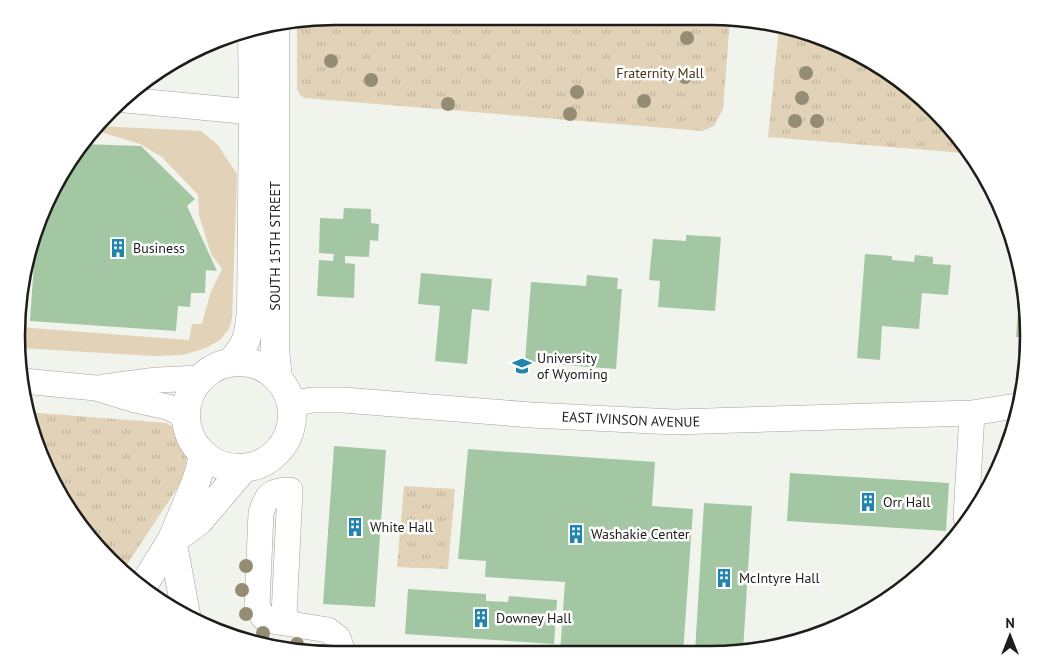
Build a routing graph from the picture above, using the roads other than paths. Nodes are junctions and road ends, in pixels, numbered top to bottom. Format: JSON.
{"nodes":[{"id":1,"x":274,"y":31,"type":"edge"},
{"id":2,"x":253,"y":37,"type":"edge"},
{"id":3,"x":133,"y":101,"type":"edge"},
{"id":4,"x":264,"y":113,"type":"junction"},
{"id":5,"x":230,"y":363,"type":"junction"},
{"id":6,"x":201,"y":378,"type":"junction"},
{"id":7,"x":278,"y":378,"type":"junction"},
{"id":8,"x":29,"y":382,"type":"edge"},
{"id":9,"x":96,"y":388,"type":"junction"},
{"id":10,"x":292,"y":404,"type":"junction"},
{"id":11,"x":1011,"y":407,"type":"edge"},
{"id":12,"x":972,"y":413,"type":"junction"},
{"id":13,"x":186,"y":419,"type":"junction"},
{"id":14,"x":203,"y":454,"type":"junction"},
{"id":15,"x":244,"y":468,"type":"junction"},
{"id":16,"x":966,"y":510,"type":"edge"},
{"id":17,"x":172,"y":539,"type":"junction"},
{"id":18,"x":145,"y":581,"type":"edge"},
{"id":19,"x":185,"y":607,"type":"edge"},
{"id":20,"x":292,"y":624,"type":"dead end"},
{"id":21,"x":341,"y":646,"type":"edge"}],
"edges":[{"from":1,"to":4,"type":"main road"},
{"from":2,"to":4,"type":"main road"},
{"from":3,"to":4,"type":"street"},
{"from":4,"to":5,"type":"main road","name":"SOUTH 15TH STREET"},
{"from":4,"to":7,"type":"main road","name":"SOUTH 15TH STREET"},
{"from":5,"to":6,"type":"main road","name":"SOUTH 15TH STREET"},
{"from":5,"to":7,"type":"main road","name":"SOUTH 15TH STREET"},
{"from":6,"to":9,"type":"street"},
{"from":6,"to":13,"type":"main road","name":"SOUTH 15TH STREET"},
{"from":7,"to":10,"type":"main road","name":"SOUTH 15TH STREET"},
{"from":8,"to":9,"type":"street"},
{"from":9,"to":13,"type":"street"},
{"from":10,"to":12,"type":"street","name":"EAST IVINSON AVENUE"},
{"from":10,"to":15,"type":"main road","name":"SOUTH 15TH STREET"},
{"from":11,"to":12,"type":"street","name":"EAST IVINSON AVENUE"},
{"from":12,"to":16,"type":"street"},
{"from":13,"to":14,"type":"main road","name":"SOUTH 15TH STREET"},
{"from":14,"to":15,"type":"main road","name":"SOUTH 15TH STREET"},
{"from":14,"to":17,"type":"main road"},
{"from":15,"to":17,"type":"main road"},
{"from":17,"to":18,"type":"main road"},
{"from":17,"to":19,"type":"main road"},
{"from":20,"to":21,"type":"street"}]}
